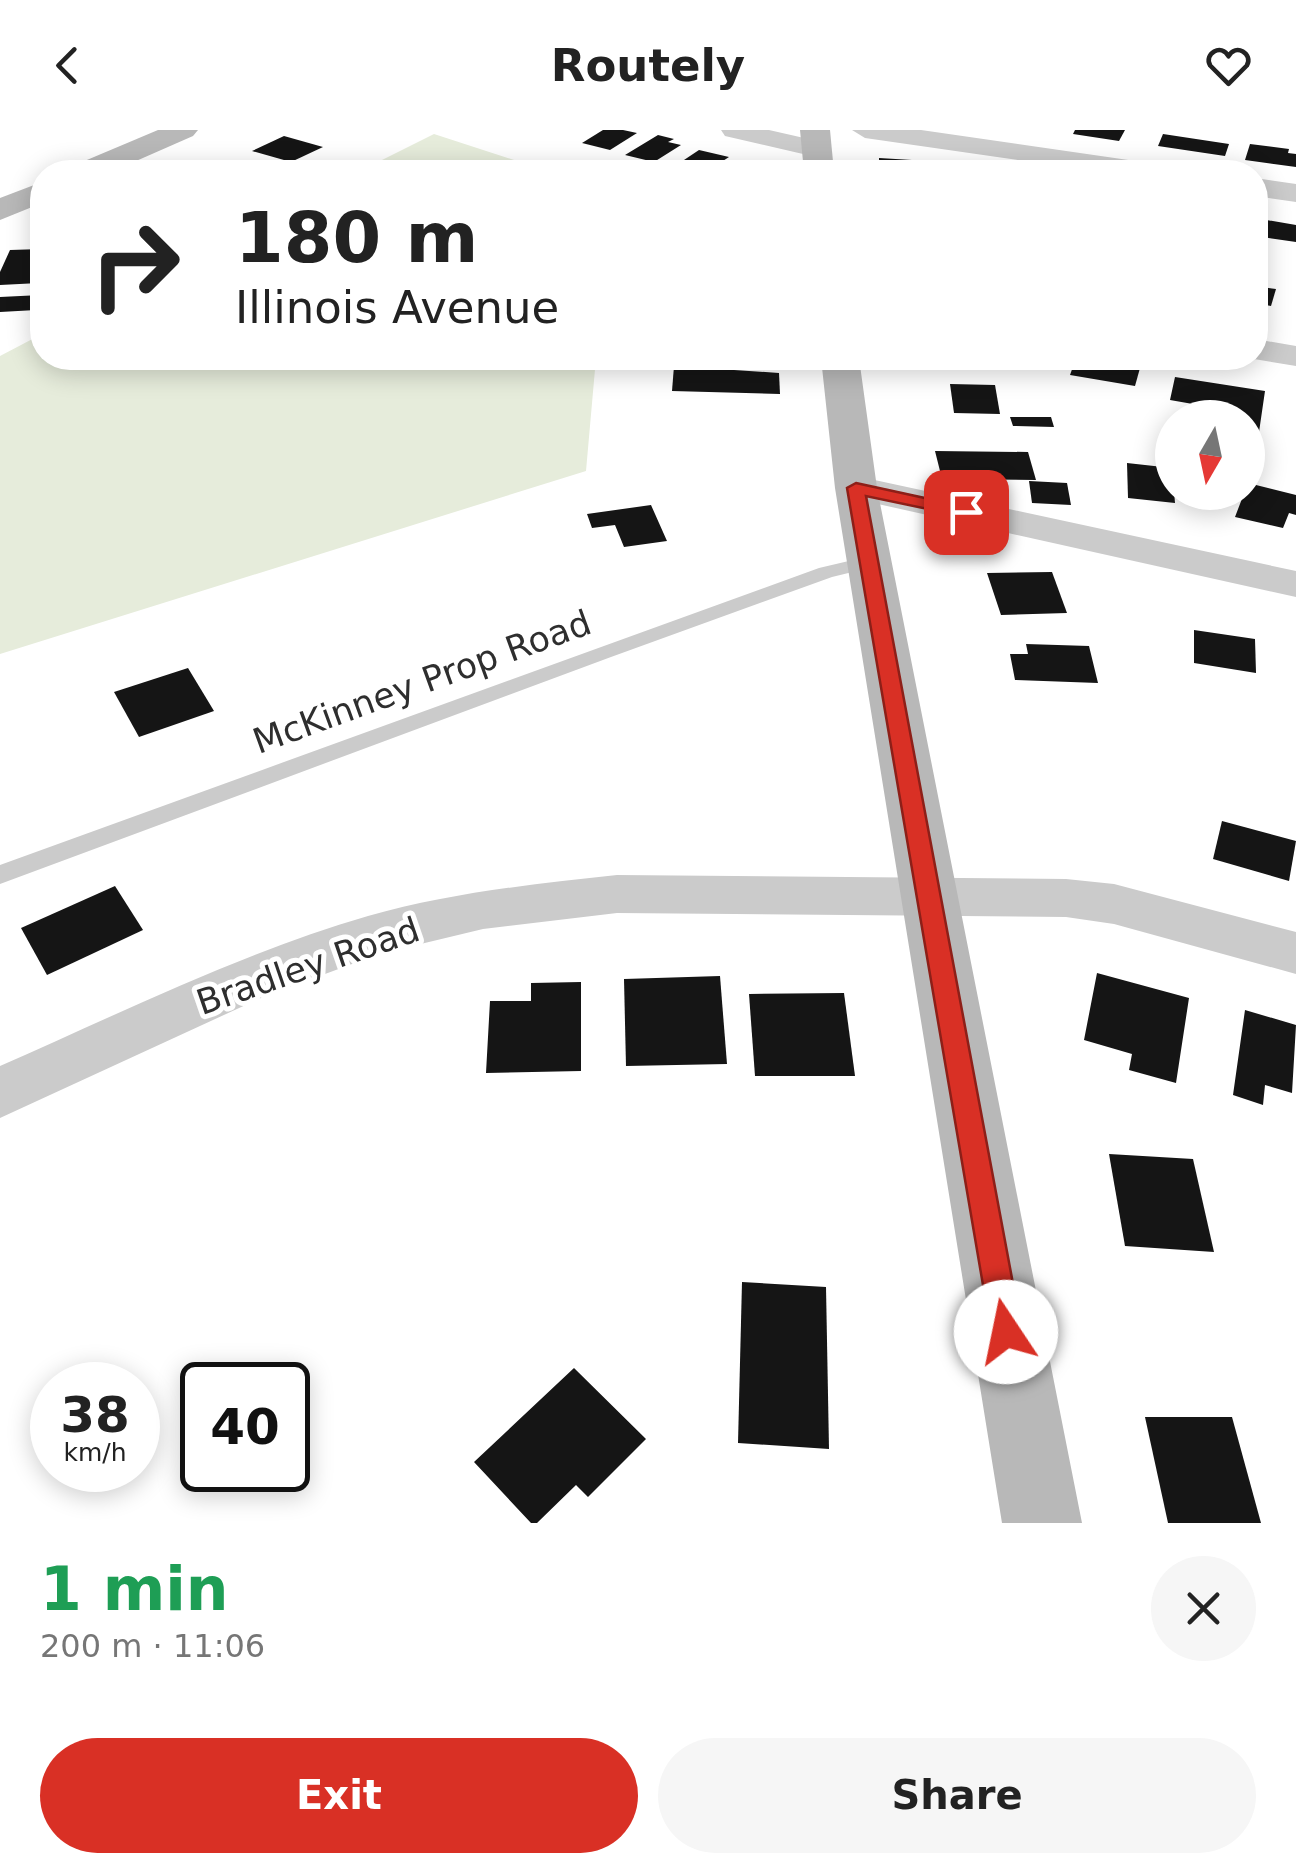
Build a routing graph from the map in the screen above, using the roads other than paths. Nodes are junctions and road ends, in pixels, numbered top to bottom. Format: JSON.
{"nodes":[{"id":1,"x":183,"y":130,"type":"edge"},
{"id":2,"x":734,"y":130,"type":"edge"},
{"id":3,"x":865,"y":130,"type":"edge"},
{"id":4,"x":816,"y":151,"type":"edge"},
{"id":5,"x":114,"y":160,"type":"edge"},
{"id":6,"x":1073,"y":160,"type":"edge"},
{"id":7,"x":1268,"y":189,"type":"edge"},
{"id":8,"x":1296,"y":194,"type":"edge"},
{"id":9,"x":30,"y":196,"type":"edge"},
{"id":10,"x":0,"y":210,"type":"edge"},
{"id":11,"x":1268,"y":351,"type":"edge"},
{"id":12,"x":1296,"y":356,"type":"edge"},
{"id":13,"x":841,"y":370,"type":"edge"},
{"id":14,"x":856,"y":488,"type":"junction"},
{"id":15,"x":870,"y":562,"type":"junction"},
{"id":16,"x":1296,"y":584,"type":"edge"},
{"id":17,"x":0,"y":875,"type":"edge"},
{"id":18,"x":931,"y":895,"type":"junction"},
{"id":19,"x":1296,"y":953,"type":"edge"},
{"id":20,"x":0,"y":1093,"type":"edge"},
{"id":21,"x":1042,"y":1523,"type":"edge"}],
"edges":[{"from":1,"to":5,"type":"street"},
{"from":2,"to":4,"type":"street"},
{"from":3,"to":6,"type":"street"},
{"from":7,"to":8,"type":"street"},
{"from":9,"to":10,"type":"street"},
{"from":11,"to":12,"type":"street"},
{"from":13,"to":14,"type":"street"},
{"from":14,"to":15,"type":"street"},
{"from":14,"to":16,"type":"street"},
{"from":15,"to":17,"type":"lane","name":"McKinney Prop Road"},
{"from":15,"to":18,"type":"street"},
{"from":18,"to":19,"type":"street","name":"Bradley Road"},
{"from":18,"to":20,"type":"street","name":"Bradley Road"},
{"from":18,"to":21,"type":"street"}]}
